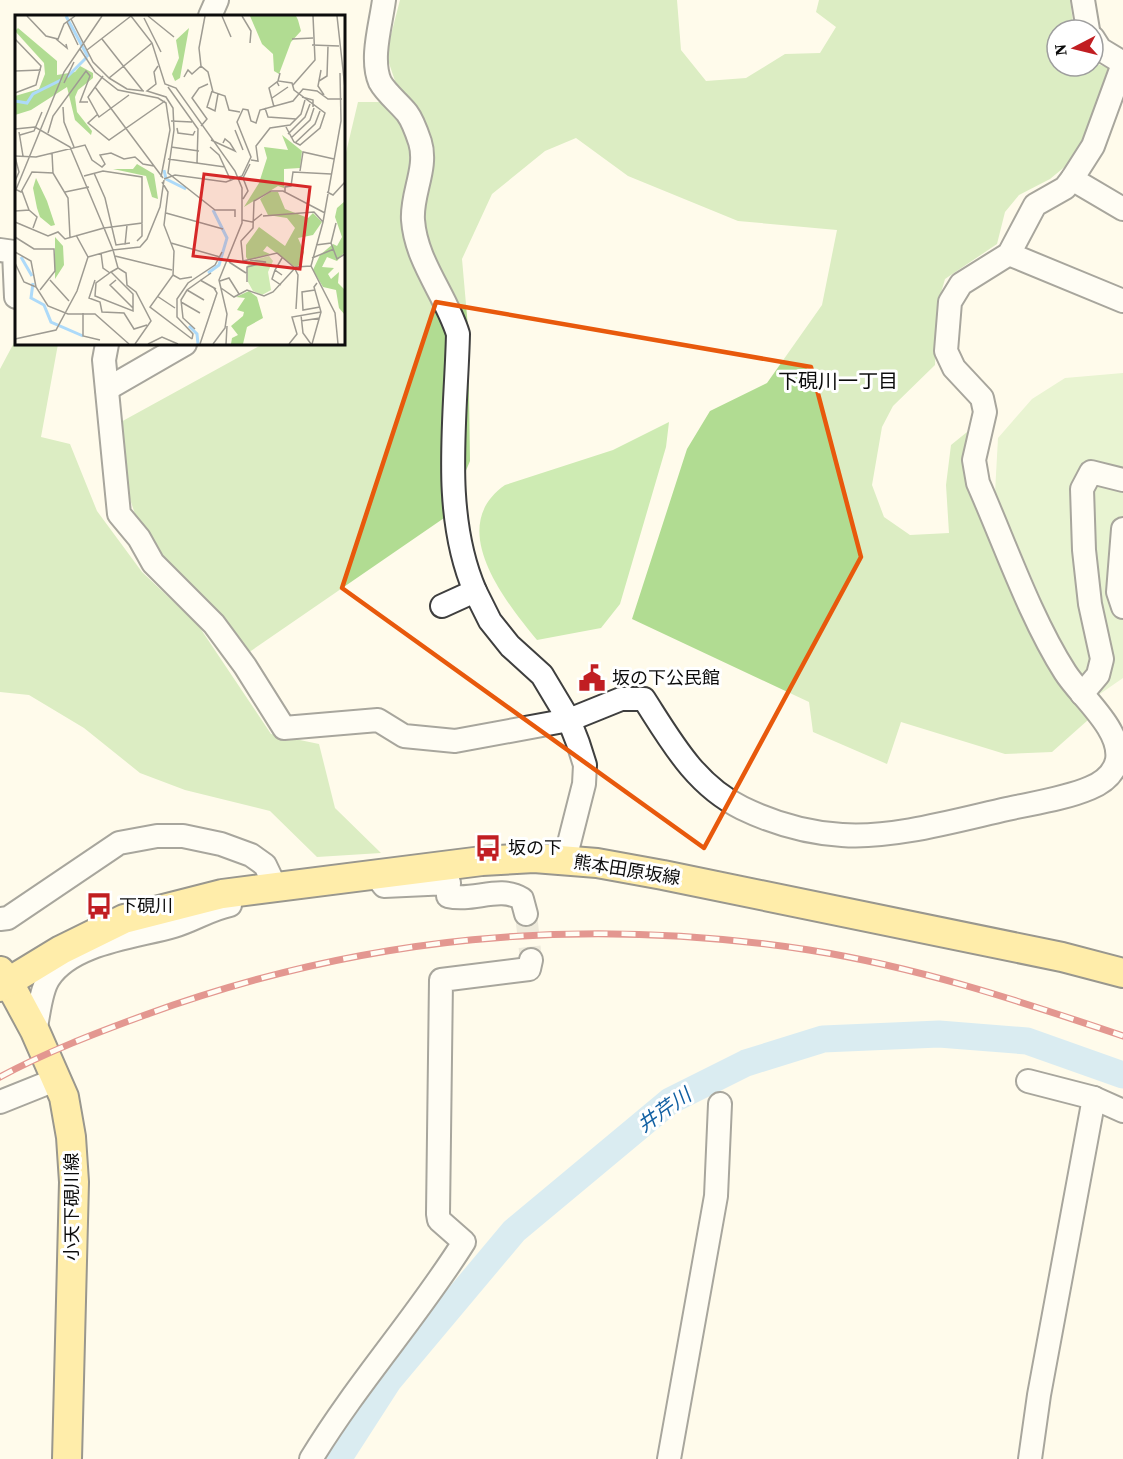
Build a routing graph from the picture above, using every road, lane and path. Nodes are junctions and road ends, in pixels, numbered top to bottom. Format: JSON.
{"nodes":[{"id":1,"x":217,"y":0,"type":"edge"},
{"id":2,"x":384,"y":0,"type":"edge"},
{"id":3,"x":1083,"y":0,"type":"edge"},
{"id":4,"x":210,"y":15,"type":"edge"},
{"id":5,"x":1086,"y":18,"type":"edge"},
{"id":6,"x":1105,"y":52,"type":"edge"},
{"id":7,"x":1123,"y":63,"type":"edge"},
{"id":8,"x":1072,"y":179,"type":"junction"},
{"id":9,"x":1123,"y":209,"type":"edge"},
{"id":10,"x":0,"y":250,"type":"edge"},
{"id":11,"x":1009,"y":254,"type":"junction"},
{"id":12,"x":15,"y":274,"type":"edge"},
{"id":13,"x":1123,"y":301,"type":"edge"},
{"id":14,"x":107,"y":345,"type":"edge"},
{"id":15,"x":173,"y":347,"type":"edge"},
{"id":16,"x":107,"y":389,"type":"junction"},
{"id":17,"x":1123,"y":480,"type":"edge"},
{"id":18,"x":1123,"y":529,"type":"edge"},
{"id":19,"x":475,"y":591,"type":"junction"},
{"id":20,"x":442,"y":606,"type":"dead end"},
{"id":21,"x":1123,"y":607,"type":"edge"},
{"id":22,"x":1083,"y":694,"type":"junction"},
{"id":23,"x":569,"y":720,"type":"junction"},
{"id":24,"x":565,"y":860,"type":"junction"},
{"id":25,"x":379,"y":880,"type":"junction"},
{"id":26,"x":275,"y":886,"type":"junction"},
{"id":27,"x":526,"y":914,"type":"tunnel mouth"},
{"id":28,"x":0,"y":919,"type":"edge"},
{"id":29,"x":531,"y":960,"type":"dead end"},
{"id":30,"x":1121,"y":966,"type":"edge"},
{"id":31,"x":3,"y":979,"type":"edge"},
{"id":32,"x":35,"y":1031,"type":"junction"},
{"id":33,"x":55,"y":1080,"type":"junction"},
{"id":34,"x":1028,"y":1081,"type":"dead end"},
{"id":35,"x":1094,"y":1098,"type":"junction"},
{"id":36,"x":0,"y":1102,"type":"edge"},
{"id":37,"x":720,"y":1104,"type":"dead end"},
{"id":38,"x":1123,"y":1111,"type":"edge"},
{"id":39,"x":67,"y":1459,"type":"edge"},
{"id":40,"x":311,"y":1459,"type":"edge"},
{"id":41,"x":669,"y":1459,"type":"edge"},
{"id":42,"x":1030,"y":1459,"type":"edge"}],
"edges":[{"from":1,"to":4,"type":"street"},
{"from":2,"to":19,"type":"street"},
{"from":3,"to":5,"type":"street"},
{"from":6,"to":7,"type":"street"},
{"from":7,"to":8,"type":"street"},
{"from":8,"to":9,"type":"street"},
{"from":8,"to":11,"type":"street"},
{"from":10,"to":12,"type":"street"},
{"from":11,"to":13,"type":"street"},
{"from":11,"to":22,"type":"street"},
{"from":14,"to":16,"type":"street"},
{"from":15,"to":16,"type":"street"},
{"from":16,"to":23,"type":"street"},
{"from":17,"to":22,"type":"street"},
{"from":18,"to":21,"type":"street"},
{"from":19,"to":20,"type":"street"},
{"from":19,"to":23,"type":"street"},
{"from":22,"to":23,"type":"street"},
{"from":23,"to":24,"type":"street"},
{"from":24,"to":25,"type":"main road","name":"熊本田原坂線"},
{"from":24,"to":30,"type":"main road","name":"熊本田原坂線"},
{"from":25,"to":26,"type":"main road","name":"熊本田原坂線"},
{"from":25,"to":27,"type":"street"},
{"from":25,"to":32,"type":"street"},
{"from":26,"to":28,"type":"street"},
{"from":26,"to":31,"type":"main road","name":"熊本田原坂線"},
{"from":29,"to":40,"type":"street"},
{"from":31,"to":32,"type":"main road","name":"小天下硯川線"},
{"from":32,"to":33,"type":"main road","name":"小天下硯川線"},
{"from":33,"to":36,"type":"street"},
{"from":33,"to":39,"type":"main road","name":"小天下硯川線"},
{"from":34,"to":35,"type":"street"},
{"from":35,"to":38,"type":"street"},
{"from":35,"to":42,"type":"street"},
{"from":37,"to":41,"type":"street"}]}
